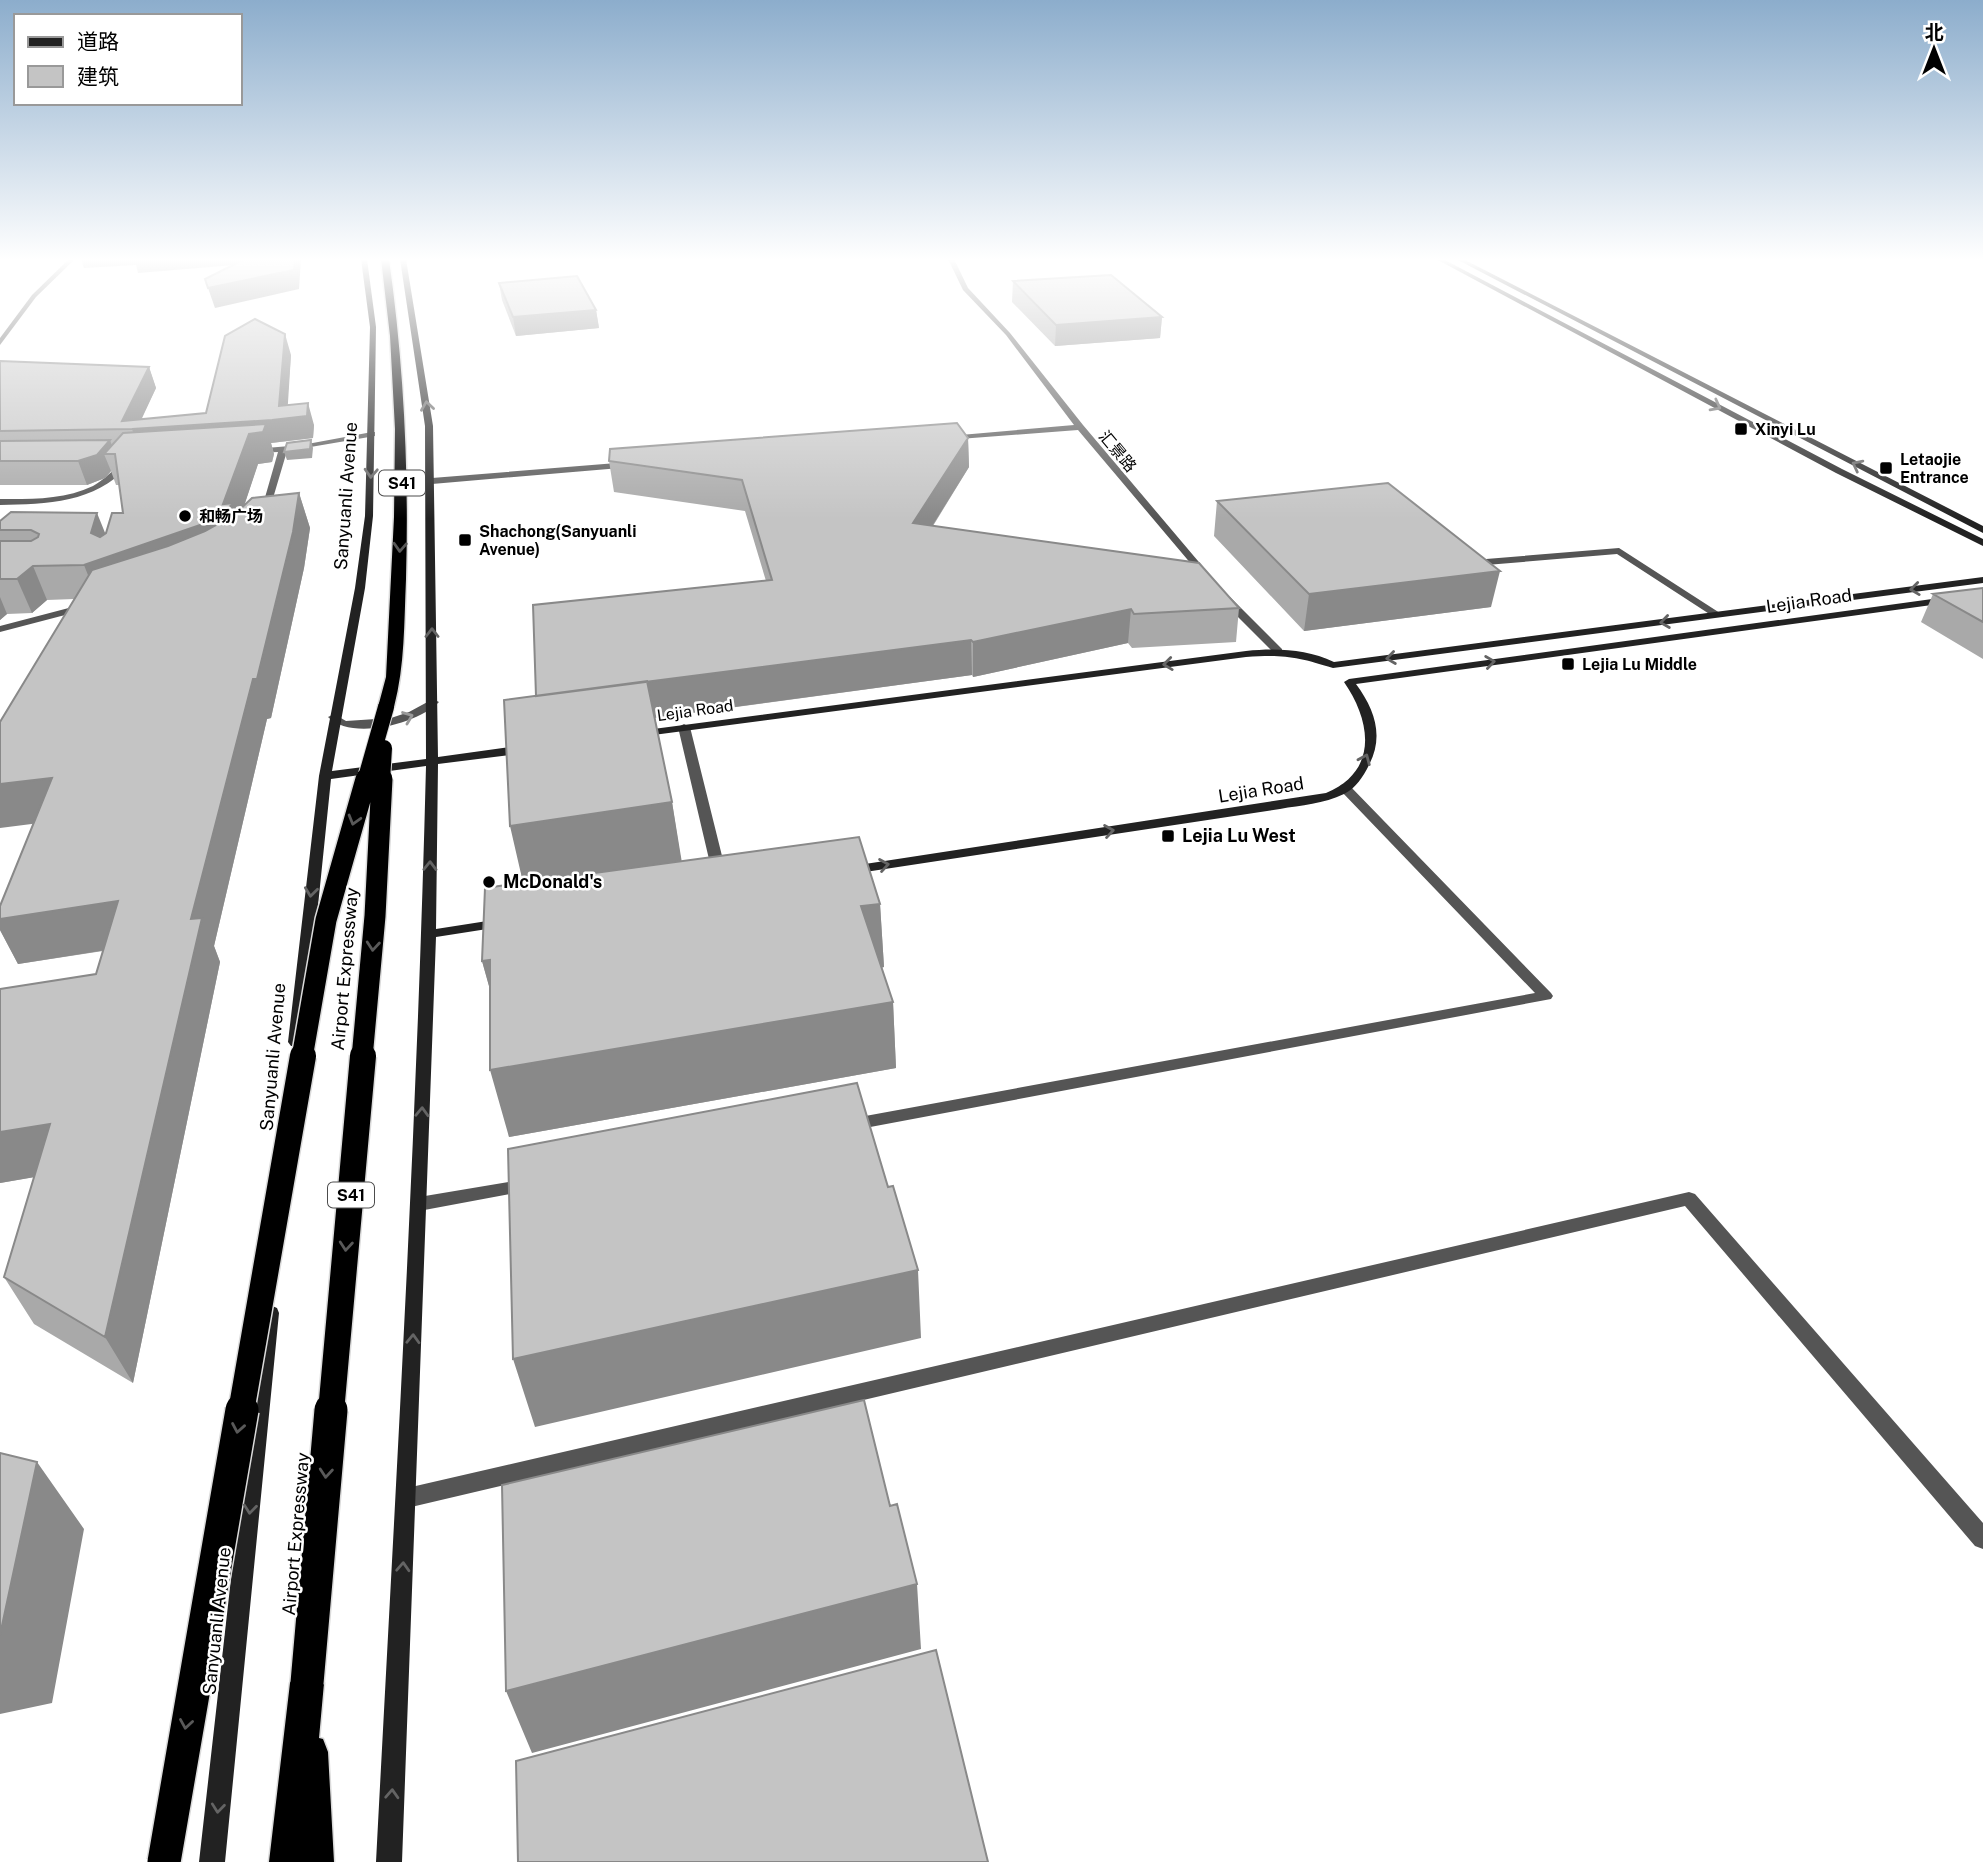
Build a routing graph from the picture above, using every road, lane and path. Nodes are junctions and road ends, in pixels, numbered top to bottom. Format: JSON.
{"nodes":[{"id":1,"x":373,"y":346,"type":"edge"},
{"id":2,"x":395,"y":346,"type":"edge"},
{"id":3,"x":417,"y":346,"type":"edge"},
{"id":4,"x":1017,"y":346,"type":"edge"},
{"id":5,"x":1603,"y":346,"type":"edge"},
{"id":6,"x":1627,"y":346,"type":"edge"},
{"id":7,"x":1080,"y":427,"type":"junction"},
{"id":8,"x":372,"y":434,"type":"junction"},
{"id":9,"x":942,"y":439,"type":"edge"},
{"id":10,"x":283,"y":449,"type":"junction"},
{"id":11,"x":241,"y":452,"type":"edge"},
{"id":12,"x":117,"y":459,"type":"edge"},
{"id":13,"x":639,"y":464,"type":"edge"},
{"id":14,"x":432,"y":481,"type":"junction"},
{"id":15,"x":0,"y":502,"type":"edge"},
{"id":16,"x":260,"y":527,"type":"edge"},
{"id":17,"x":1983,"y":530,"type":"edge"},
{"id":18,"x":1983,"y":544,"type":"edge"},
{"id":19,"x":1474,"y":563,"type":"edge"},
{"id":20,"x":1983,"y":580,"type":"edge"},
{"id":21,"x":1983,"y":595,"type":"edge"},
{"id":22,"x":102,"y":603,"type":"edge"},
{"id":23,"x":1718,"y":615,"type":"junction"},
{"id":24,"x":0,"y":629,"type":"edge"},
{"id":25,"x":1278,"y":651,"type":"junction"},
{"id":26,"x":1333,"y":665,"type":"junction"},
{"id":27,"x":1349,"y":682,"type":"junction"},
{"id":28,"x":433,"y":702,"type":"junction"},
{"id":29,"x":386,"y":707,"type":"junction"},
{"id":30,"x":334,"y":717,"type":"junction"},
{"id":31,"x":684,"y":727,"type":"junction"},
{"id":32,"x":631,"y":734,"type":"edge"},
{"id":33,"x":538,"y":747,"type":"edge"},
{"id":34,"x":431,"y":761,"type":"junction"},
{"id":35,"x":325,"y":776,"type":"junction"},
{"id":36,"x":1345,"y":789,"type":"junction"},
{"id":37,"x":845,"y":871,"type":"edge"},
{"id":38,"x":723,"y":889,"type":"edge"},
{"id":39,"x":509,"y":922,"type":"edge"},
{"id":40,"x":429,"y":934,"type":"junction"},
{"id":41,"x":831,"y":1128,"type":"edge"},
{"id":42,"x":542,"y":1182,"type":"edge"},
{"id":43,"x":419,"y":1205,"type":"junction"},
{"id":44,"x":407,"y":1498,"type":"junction"},
{"id":45,"x":1983,"y":1539,"type":"edge"},
{"id":46,"x":307,"y":1683,"type":"junction"},
{"id":47,"x":164,"y":1862,"type":"edge"},
{"id":48,"x":212,"y":1862,"type":"edge"},
{"id":49,"x":288,"y":1862,"type":"edge"},
{"id":50,"x":315,"y":1862,"type":"edge"},
{"id":51,"x":388,"y":1862,"type":"edge"}],
"edges":[{"from":1,"to":8,"type":"street","name":"Sanyuanli Avenue"},
{"from":2,"to":29,"type":"highway","name":"Airport Expressway","number":"S41","one_way":true},
{"from":14,"to":3,"type":"street","one_way":true},
{"from":4,"to":7,"type":"street","name":"汇景路"},
{"from":5,"to":18,"type":"street","one_way":true},
{"from":17,"to":6,"type":"street","one_way":true},
{"from":7,"to":9,"type":"street"},
{"from":7,"to":25,"type":"street","name":"汇景路"},
{"from":8,"to":10,"type":"street"},
{"from":8,"to":30,"type":"street","name":"Sanyuanli Avenue","one_way":true},
{"from":10,"to":11,"type":"street"},
{"from":10,"to":16,"type":"street"},
{"from":12,"to":15,"type":"street"},
{"from":13,"to":14,"type":"street"},
{"from":28,"to":14,"type":"street","one_way":true},
{"from":19,"to":23,"type":"street"},
{"from":20,"to":23,"type":"street","name":"Lejia Road","one_way":true},
{"from":27,"to":21,"type":"street","name":"Lejia Road","one_way":true},
{"from":22,"to":24,"type":"street"},
{"from":23,"to":26,"type":"street","name":"Lejia Road","one_way":true},
{"from":25,"to":26,"type":"street","name":"Lejia Road"},
{"from":25,"to":31,"type":"street","name":"Lejia Road","one_way":true},
{"from":26,"to":27,"type":"street"},
{"from":36,"to":27,"type":"street","one_way":true},
{"from":30,"to":28,"type":"street","one_way":true},
{"from":28,"to":34,"type":"street"},
{"from":29,"to":46,"type":"highway","name":"Airport Expressway","number":"S41","one_way":true,"bridge":true},
{"from":29,"to":47,"type":"highway","one_way":true,"bridge":true},
{"from":30,"to":35,"type":"street","name":"Sanyuanli Avenue"},
{"from":31,"to":32,"type":"street","name":"Lejia Road"},
{"from":31,"to":38,"type":"street"},
{"from":33,"to":34,"type":"street"},
{"from":34,"to":35,"type":"street"},
{"from":40,"to":34,"type":"street","one_way":true},
{"from":35,"to":48,"type":"street","name":"Sanyuanli Avenue","one_way":true},
{"from":37,"to":36,"type":"street","name":"Lejia Road","one_way":true},
{"from":36,"to":41,"type":"street"},
{"from":39,"to":40,"type":"street"},
{"from":43,"to":40,"type":"street","one_way":true},
{"from":42,"to":43,"type":"street"},
{"from":44,"to":43,"type":"street","one_way":true},
{"from":44,"to":45,"type":"street"},
{"from":51,"to":44,"type":"street","one_way":true},
{"from":46,"to":49,"type":"highway"},
{"from":46,"to":50,"type":"highway"}]}
